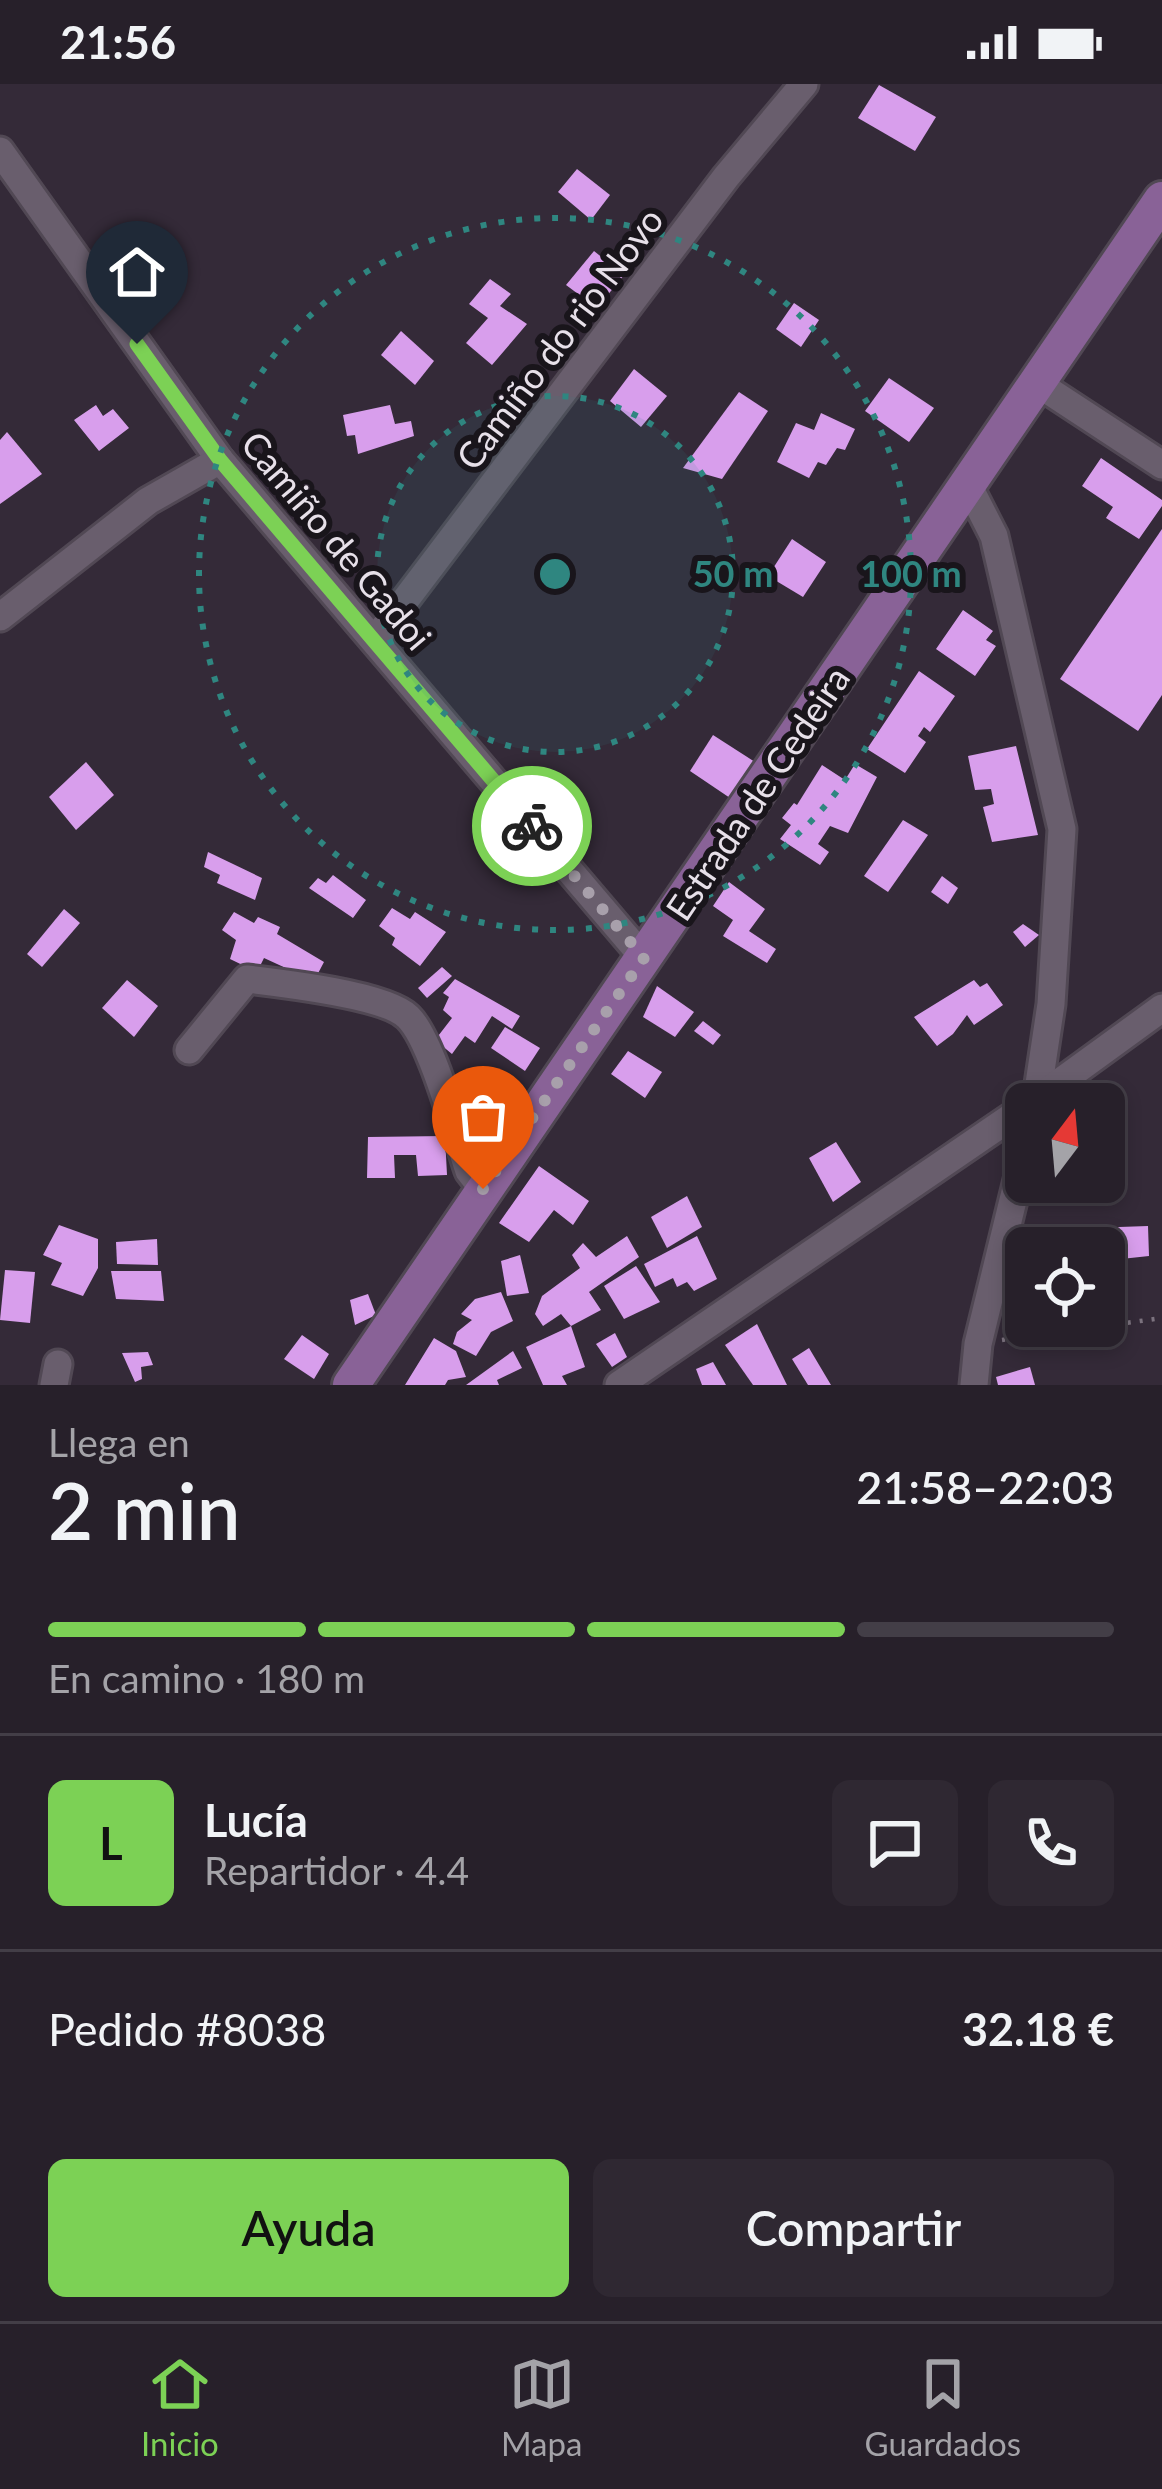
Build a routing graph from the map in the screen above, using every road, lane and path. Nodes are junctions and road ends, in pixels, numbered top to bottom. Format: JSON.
{"nodes":[{"id":1,"x":804,"y":84,"type":"edge"},
{"id":2,"x":0,"y":151,"type":"edge"},
{"id":3,"x":1162,"y":200,"type":"edge"},
{"id":4,"x":1037,"y":383,"type":"junction"},
{"id":5,"x":220,"y":460,"type":"junction"},
{"id":6,"x":1162,"y":465,"type":"edge"},
{"id":7,"x":968,"y":484,"type":"junction"},
{"id":8,"x":0,"y":617,"type":"edge"},
{"id":9,"x":375,"y":640,"type":"junction"},
{"id":10,"x":644,"y":958,"type":"junction"},
{"id":11,"x":1162,"y":1007,"type":"edge"},
{"id":12,"x":189,"y":1050,"type":"dead end"},
{"id":13,"x":1036,"y":1083,"type":"edge"},
{"id":14,"x":1059,"y":1083,"type":"edge"},
{"id":15,"x":1005,"y":1121,"type":"edge"},
{"id":16,"x":483,"y":1189,"type":"junction"},
{"id":17,"x":1012,"y":1203,"type":"edge"},
{"id":18,"x":1162,"y":1318,"type":"edge"},
{"id":19,"x":1125,"y":1323,"type":"edge"},
{"id":20,"x":1005,"y":1340,"type":"edge"},
{"id":21,"x":978,"y":1344,"type":"junction"},
{"id":22,"x":351,"y":1385,"type":"edge"},
{"id":23,"x":619,"y":1385,"type":"edge"},
{"id":24,"x":974,"y":1385,"type":"edge"}],
"edges":[{"from":1,"to":9,"type":"street","name":"Camiño do rio Novo"},
{"from":2,"to":5,"type":"street","name":"Camiño de Gadoi"},
{"from":3,"to":4,"type":"main road","name":"Estrada de Cedeira"},
{"from":4,"to":6,"type":"street"},
{"from":4,"to":7,"type":"main road","name":"Estrada de Cedeira"},
{"from":5,"to":8,"type":"street"},
{"from":5,"to":9,"type":"street","name":"Camiño de Gadoi"},
{"from":7,"to":10,"type":"main road","name":"Estrada de Cedeira"},
{"from":7,"to":13,"type":"street"},
{"from":9,"to":10,"type":"street","name":"Camiño de Gadoi"},
{"from":10,"to":16,"type":"main road","name":"Estrada de Cedeira"},
{"from":11,"to":14,"type":"street"},
{"from":12,"to":16,"type":"street"},
{"from":15,"to":23,"type":"street"},
{"from":16,"to":22,"type":"main road","name":"Estrada de Cedeira"},
{"from":17,"to":21,"type":"street"},
{"from":18,"to":19,"type":"path"},
{"from":20,"to":21,"type":"path"},
{"from":21,"to":24,"type":"street"}]}
